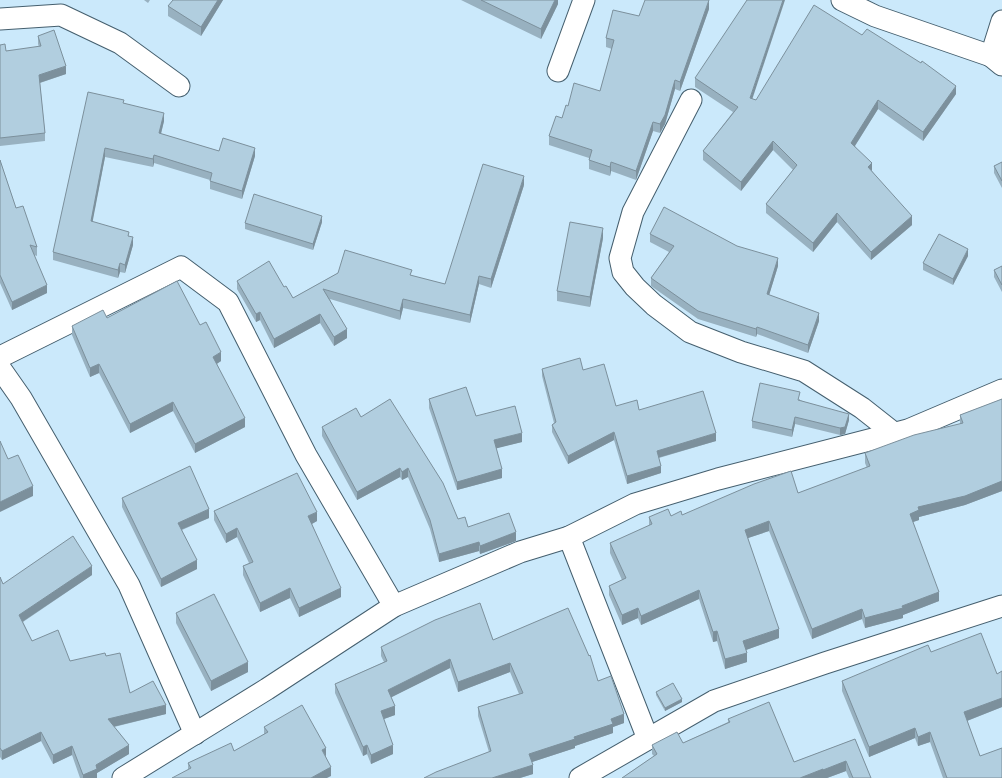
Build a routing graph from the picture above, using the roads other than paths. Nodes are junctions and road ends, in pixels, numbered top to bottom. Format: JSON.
{"nodes":[{"id":1,"x":584,"y":0,"type":"edge"},
{"id":2,"x":842,"y":0,"type":"edge"},
{"id":3,"x":15,"y":12,"type":"edge"},
{"id":4,"x":1002,"y":21,"type":"edge"},
{"id":5,"x":996,"y":61,"type":"edge"},
{"id":6,"x":558,"y":71,"type":"dead end"},
{"id":7,"x":179,"y":86,"type":"dead end"},
{"id":8,"x":691,"y":100,"type":"dead end"},
{"id":9,"x":0,"y":357,"type":"edge"},
{"id":10,"x":0,"y":368,"type":"edge"},
{"id":11,"x":1002,"y":390,"type":"edge"},
{"id":12,"x":895,"y":434,"type":"junction"},
{"id":13,"x":569,"y":537,"type":"junction"},
{"id":14,"x":394,"y":606,"type":"junction"},
{"id":15,"x":1002,"y":606,"type":"edge"},
{"id":16,"x":194,"y":734,"type":"junction"},
{"id":17,"x":648,"y":739,"type":"junction"},
{"id":18,"x":123,"y":778,"type":"edge"},
{"id":19,"x":580,"y":778,"type":"edge"}],
"edges":[{"from":1,"to":6,"type":"street"},
{"from":2,"to":5,"type":"street"},
{"from":3,"to":7,"type":"street"},
{"from":4,"to":5,"type":"street"},
{"from":8,"to":12,"type":"street"},
{"from":9,"to":14,"type":"street"},
{"from":10,"to":16,"type":"street"},
{"from":11,"to":12,"type":"street"},
{"from":12,"to":13,"type":"street"},
{"from":13,"to":14,"type":"street"},
{"from":13,"to":17,"type":"street"},
{"from":14,"to":16,"type":"street"},
{"from":15,"to":17,"type":"street"},
{"from":16,"to":18,"type":"street"},
{"from":17,"to":19,"type":"street"}]}
